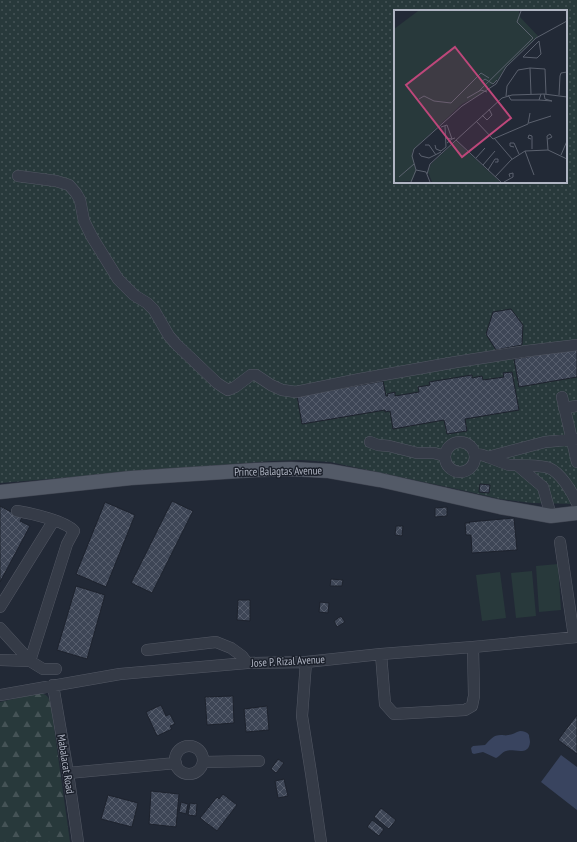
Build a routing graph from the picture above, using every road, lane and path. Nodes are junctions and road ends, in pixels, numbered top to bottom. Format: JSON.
{"nodes":[{"id":1,"x":18,"y":176,"type":"dead end"},
{"id":2,"x":577,"y":345,"type":"edge"},
{"id":3,"x":577,"y":406,"type":"edge"},
{"id":4,"x":574,"y":439,"type":"edge"},
{"id":5,"x":370,"y":442,"type":"dead end"},
{"id":6,"x":476,"y":454,"type":"junction"},
{"id":7,"x":445,"y":456,"type":"junction"},
{"id":8,"x":488,"y":457,"type":"junction"},
{"id":9,"x":577,"y":462,"type":"edge"},
{"id":10,"x":517,"y":465,"type":"junction"},
{"id":11,"x":0,"y":492,"type":"edge"},
{"id":12,"x":577,"y":503,"type":"edge"},
{"id":13,"x":17,"y":511,"type":"dead end"},
{"id":14,"x":577,"y":513,"type":"edge"},
{"id":15,"x":551,"y":516,"type":"junction"},
{"id":16,"x":54,"y":520,"type":"junction"},
{"id":17,"x":80,"y":520,"type":"dead end"},
{"id":18,"x":74,"y":531,"type":"junction"},
{"id":19,"x":560,"y":542,"type":"dead end"},
{"id":20,"x":0,"y":607,"type":"edge"},
{"id":21,"x":0,"y":628,"type":"edge"},
{"id":22,"x":576,"y":637,"type":"edge"},
{"id":23,"x":473,"y":647,"type":"junction"},
{"id":24,"x":148,"y":650,"type":"dead end"},
{"id":25,"x":381,"y":654,"type":"junction"},
{"id":26,"x":0,"y":660,"type":"edge"},
{"id":27,"x":30,"y":661,"type":"junction"},
{"id":28,"x":306,"y":662,"type":"junction"},
{"id":29,"x":247,"y":663,"type":"junction"},
{"id":30,"x":56,"y":670,"type":"dead end"},
{"id":31,"x":53,"y":685,"type":"junction"},
{"id":32,"x":0,"y":695,"type":"edge"},
{"id":33,"x":259,"y":761,"type":"dead end"},
{"id":34,"x":203,"y":762,"type":"junction"},
{"id":35,"x":176,"y":763,"type":"junction"},
{"id":36,"x":68,"y":773,"type":"junction"},
{"id":37,"x":78,"y":842,"type":"edge"},
{"id":38,"x":321,"y":842,"type":"edge"}],
"edges":[{"from":1,"to":2,"type":"street"},
{"from":3,"to":4,"type":"street"},
{"from":4,"to":8,"type":"street"},
{"from":4,"to":9,"type":"street"},
{"from":5,"to":7,"type":"street"},
{"from":6,"to":7,"type":"street"},
{"from":6,"to":7,"type":"street"},
{"from":6,"to":8,"type":"street"},
{"from":8,"to":10,"type":"street"},
{"from":10,"to":12,"type":"street"},
{"from":10,"to":15,"type":"street"},
{"from":11,"to":15,"type":"main road","name":"Prince Balagtas Avenue"},
{"from":13,"to":16,"type":"street"},
{"from":14,"to":15,"type":"main road","name":"Prince Balagtas Avenue"},
{"from":16,"to":18,"type":"street"},
{"from":16,"to":20,"type":"street"},
{"from":17,"to":18,"type":"street"},
{"from":18,"to":27,"type":"street"},
{"from":19,"to":22,"type":"street"},
{"from":21,"to":27,"type":"street"},
{"from":22,"to":23,"type":"street","name":"Jose P. Rizal Avenue"},
{"from":23,"to":25,"type":"street","name":"Jose P. Rizal Avenue"},
{"from":23,"to":25,"type":"street"},
{"from":24,"to":29,"type":"street"},
{"from":25,"to":28,"type":"street","name":"Jose P. Rizal Avenue"},
{"from":26,"to":27,"type":"street"},
{"from":27,"to":30,"type":"street"},
{"from":28,"to":29,"type":"street","name":"Jose P. Rizal Avenue"},
{"from":28,"to":38,"type":"street"},
{"from":29,"to":31,"type":"street","name":"Jose P. Rizal Avenue"},
{"from":31,"to":32,"type":"street","name":"Jose P. Rizal Avenue"},
{"from":31,"to":36,"type":"street","name":"Mabalacat Road"},
{"from":33,"to":34,"type":"street"},
{"from":34,"to":35,"type":"street"},
{"from":34,"to":35,"type":"street"},
{"from":35,"to":36,"type":"street"},
{"from":36,"to":37,"type":"street","name":"Mabalacat Road"}]}
